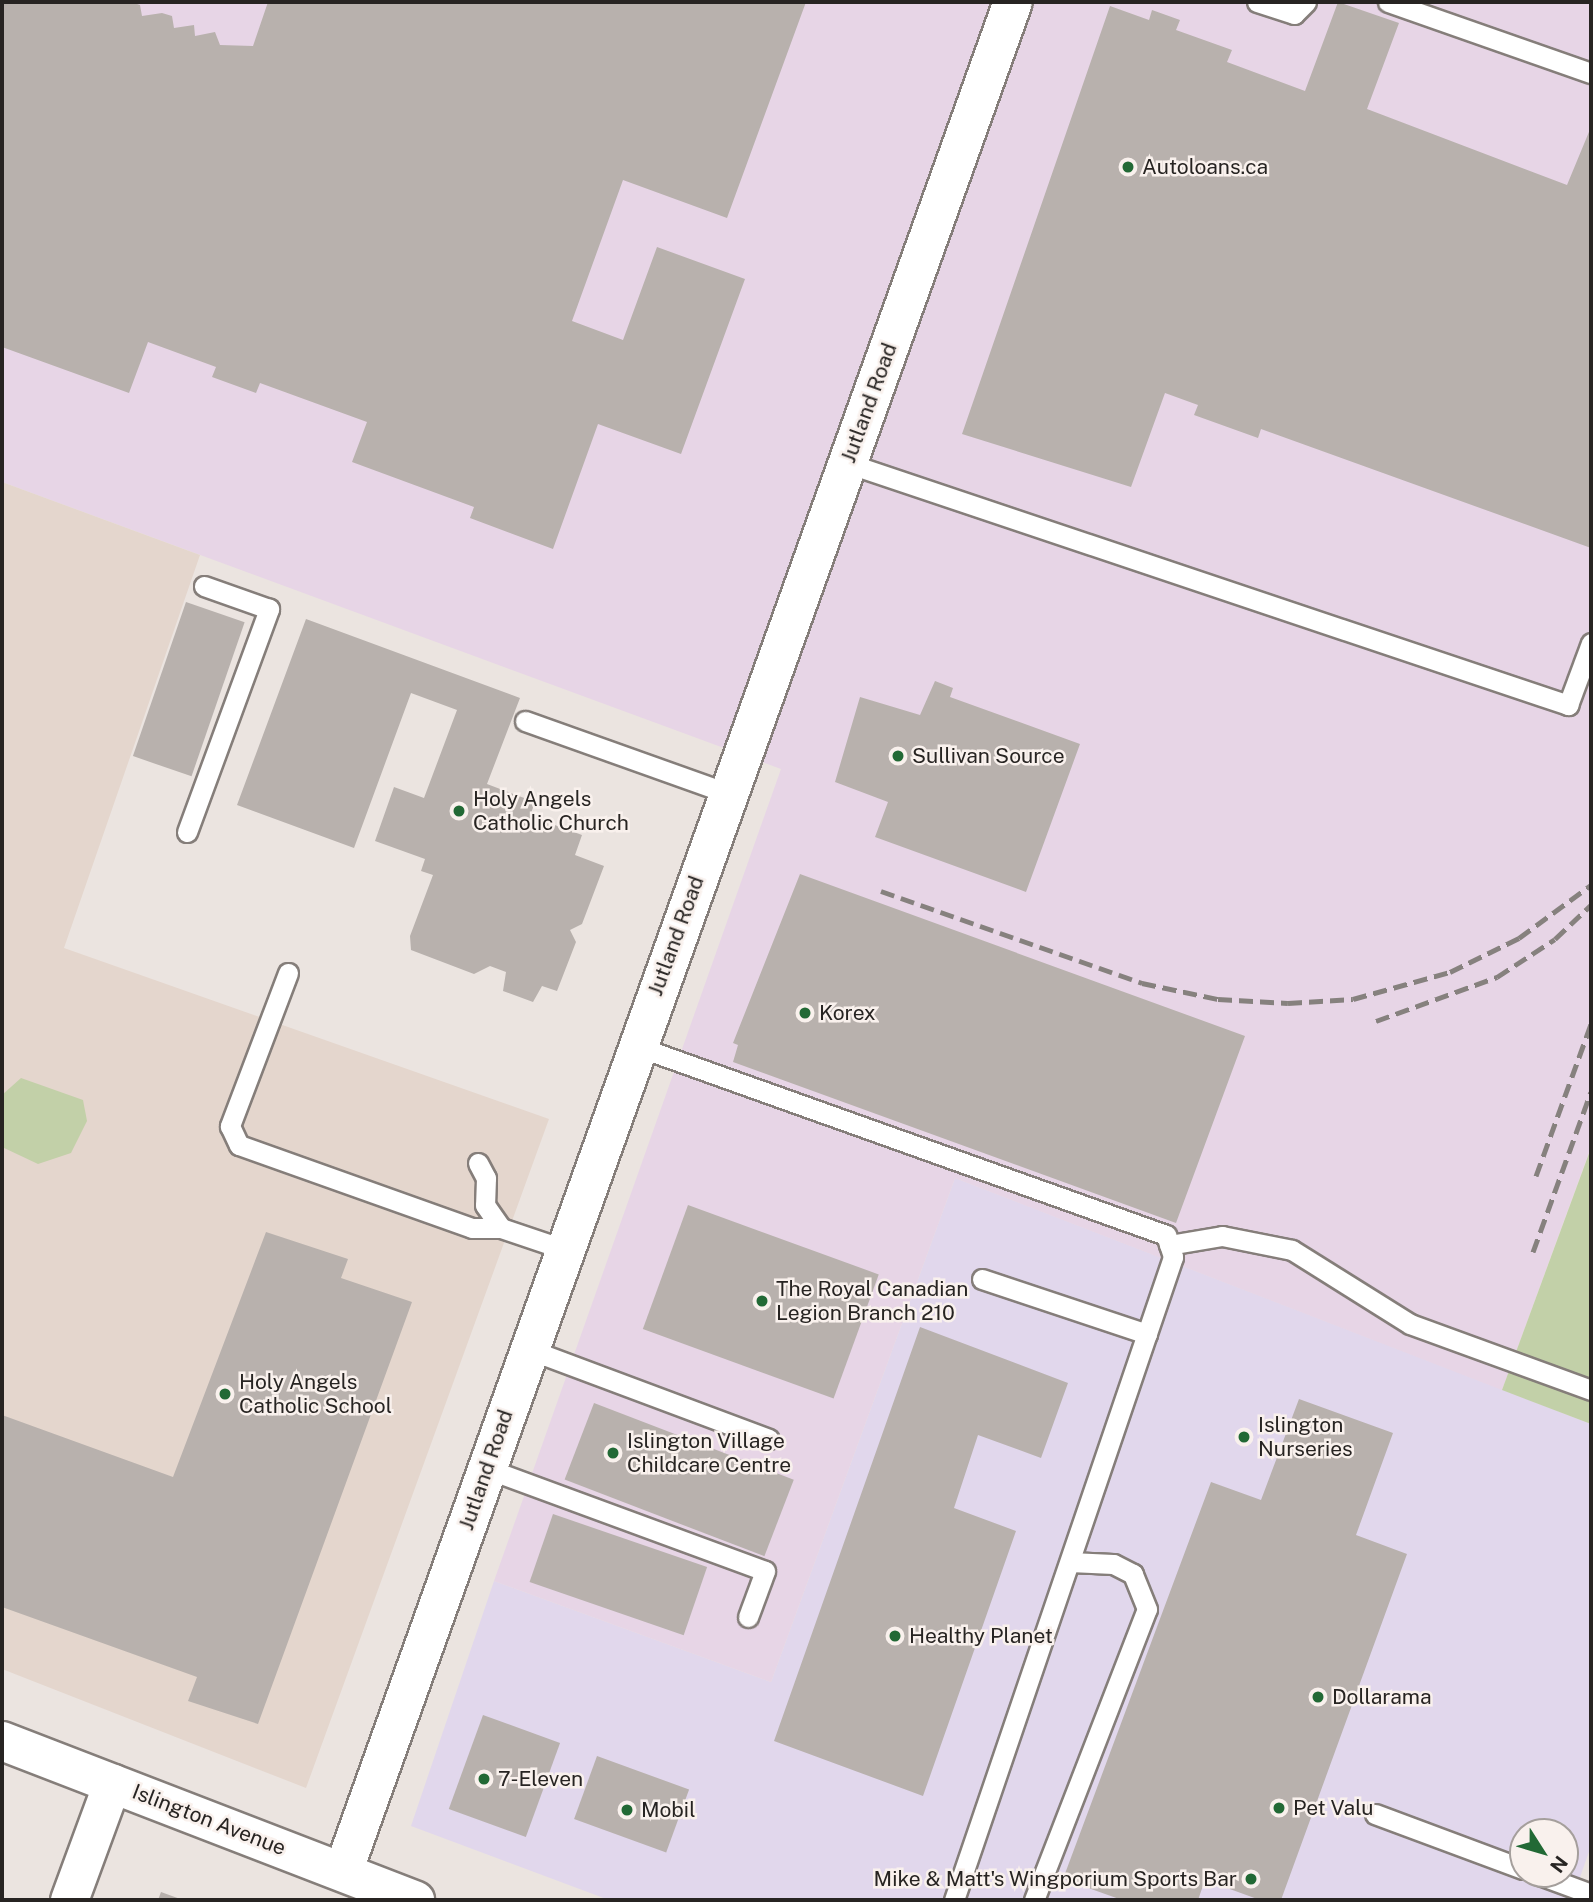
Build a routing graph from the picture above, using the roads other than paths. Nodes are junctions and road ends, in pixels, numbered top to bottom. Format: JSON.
{"nodes":[{"id":1,"x":1013,"y":2,"type":"edge"},
{"id":2,"x":1257,"y":2,"type":"edge"},
{"id":3,"x":1306,"y":2,"type":"edge"},
{"id":4,"x":1388,"y":2,"type":"edge"},
{"id":5,"x":1591,"y":73,"type":"edge"},
{"id":6,"x":847,"y":463,"type":"junction"},
{"id":7,"x":204,"y":586,"type":"dead end"},
{"id":8,"x":1591,"y":643,"type":"edge"},
{"id":9,"x":525,"y":721,"type":"dead end"},
{"id":10,"x":727,"y":793,"type":"junction"},
{"id":11,"x":187,"y":832,"type":"dead end"},
{"id":12,"x":288,"y":973,"type":"dead end"},
{"id":13,"x":636,"y":1045,"type":"junction"},
{"id":14,"x":478,"y":1163,"type":"dead end"},
{"id":15,"x":501,"y":1228,"type":"junction"},
{"id":16,"x":1169,"y":1245,"type":"junction"},
{"id":17,"x":563,"y":1250,"type":"junction"},
{"id":18,"x":982,"y":1279,"type":"dead end"},
{"id":19,"x":1147,"y":1334,"type":"junction"},
{"id":20,"x":528,"y":1349,"type":"junction"},
{"id":21,"x":1591,"y":1390,"type":"edge"},
{"id":22,"x":769,"y":1439,"type":"dead end"},
{"id":23,"x":488,"y":1469,"type":"junction"},
{"id":24,"x":1070,"y":1562,"type":"junction"},
{"id":25,"x":748,"y":1618,"type":"dead end"},
{"id":26,"x":2,"y":1741,"type":"edge"},
{"id":27,"x":112,"y":1783,"type":"junction"},
{"id":28,"x":1375,"y":1814,"type":"dead end"},
{"id":29,"x":1509,"y":1864,"type":"edge"},
{"id":30,"x":343,"y":1872,"type":"junction"},
{"id":31,"x":69,"y":1900,"type":"edge"},
{"id":32,"x":415,"y":1900,"type":"edge"},
{"id":33,"x":954,"y":1900,"type":"edge"},
{"id":34,"x":1034,"y":1900,"type":"edge"}],
"edges":[{"from":1,"to":6,"type":"street","name":"Jutland Road"},
{"from":2,"to":3,"type":"lane"},
{"from":4,"to":5,"type":"lane"},
{"from":6,"to":8,"type":"lane"},
{"from":6,"to":10,"type":"street","name":"Jutland Road"},
{"from":7,"to":11,"type":"lane"},
{"from":9,"to":10,"type":"lane"},
{"from":10,"to":13,"type":"street","name":"Jutland Road"},
{"from":12,"to":15,"type":"lane"},
{"from":13,"to":16,"type":"lane"},
{"from":13,"to":17,"type":"street","name":"Jutland Road"},
{"from":14,"to":15,"type":"lane"},
{"from":15,"to":17,"type":"lane"},
{"from":16,"to":19,"type":"lane"},
{"from":16,"to":21,"type":"lane"},
{"from":17,"to":20,"type":"street","name":"Jutland Road"},
{"from":18,"to":19,"type":"lane"},
{"from":19,"to":24,"type":"lane"},
{"from":20,"to":22,"type":"lane"},
{"from":20,"to":23,"type":"street","name":"Jutland Road"},
{"from":23,"to":25,"type":"lane"},
{"from":23,"to":30,"type":"street","name":"Jutland Road"},
{"from":24,"to":33,"type":"lane"},
{"from":24,"to":34,"type":"lane"},
{"from":26,"to":27,"type":"street","name":"Islington Avenue"},
{"from":27,"to":30,"type":"street","name":"Islington Avenue"},
{"from":27,"to":31,"type":"street"},
{"from":28,"to":29,"type":"lane"},
{"from":30,"to":32,"type":"street","name":"Islington Avenue"}]}
